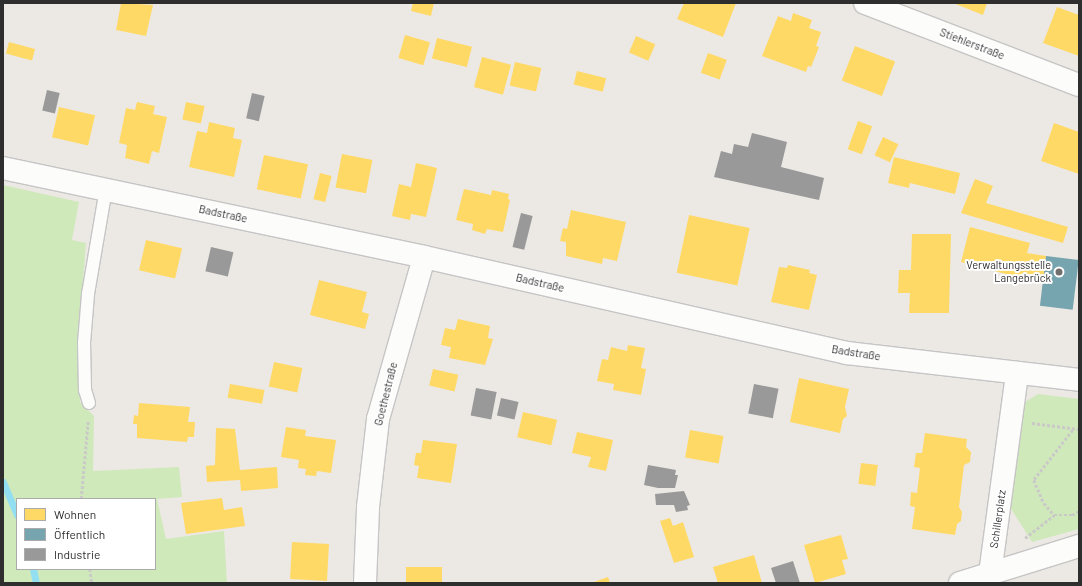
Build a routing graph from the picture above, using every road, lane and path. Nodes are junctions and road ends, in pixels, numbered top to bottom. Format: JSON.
{"nodes":[{"id":1,"x":865,"y":3,"type":"edge"},
{"id":2,"x":1079,"y":85,"type":"edge"},
{"id":3,"x":3,"y":168,"type":"edge"},
{"id":4,"x":106,"y":189,"type":"junction"},
{"id":5,"x":424,"y":257,"type":"junction"},
{"id":6,"x":1016,"y":373,"type":"junction"},
{"id":7,"x":1079,"y":380,"type":"edge"},
{"id":8,"x":90,"y":403,"type":"joint"},
{"id":9,"x":1012,"y":420,"type":"junction"},
{"id":10,"x":1079,"y":429,"type":"edge"},
{"id":11,"x":1073,"y":430,"type":"junction"},
{"id":12,"x":81,"y":498,"type":"edge"},
{"id":13,"x":1079,"y":511,"type":"edge"},
{"id":14,"x":1079,"y":546,"type":"edge"},
{"id":15,"x":90,"y":570,"type":"edge"},
{"id":16,"x":990,"y":574,"type":"junction"},
{"id":17,"x":92,"y":583,"type":"edge"},
{"id":18,"x":364,"y":583,"type":"edge"},
{"id":19,"x":960,"y":583,"type":"edge"}],
"edges":[{"from":1,"to":2,"type":"street","name":"Stiehlerstraße"},
{"from":3,"to":4,"type":"street","name":"Badstraße"},
{"from":4,"to":5,"type":"street","name":"Badstraße"},
{"from":4,"to":8,"type":"lane"},
{"from":5,"to":6,"type":"street","name":"Badstraße"},
{"from":5,"to":18,"type":"street","name":"Goethestraße"},
{"from":6,"to":7,"type":"street","name":"Badstraße"},
{"from":6,"to":9,"type":"street","name":"Schillerplatz"},
{"from":8,"to":12,"type":"path"},
{"from":9,"to":11,"type":"path"},
{"from":9,"to":16,"type":"street","name":"Schillerplatz"},
{"from":10,"to":11,"type":"path"},
{"from":11,"to":13,"type":"path"},
{"from":14,"to":16,"type":"street"},
{"from":15,"to":17,"type":"path"},
{"from":16,"to":19,"type":"street"}]}
